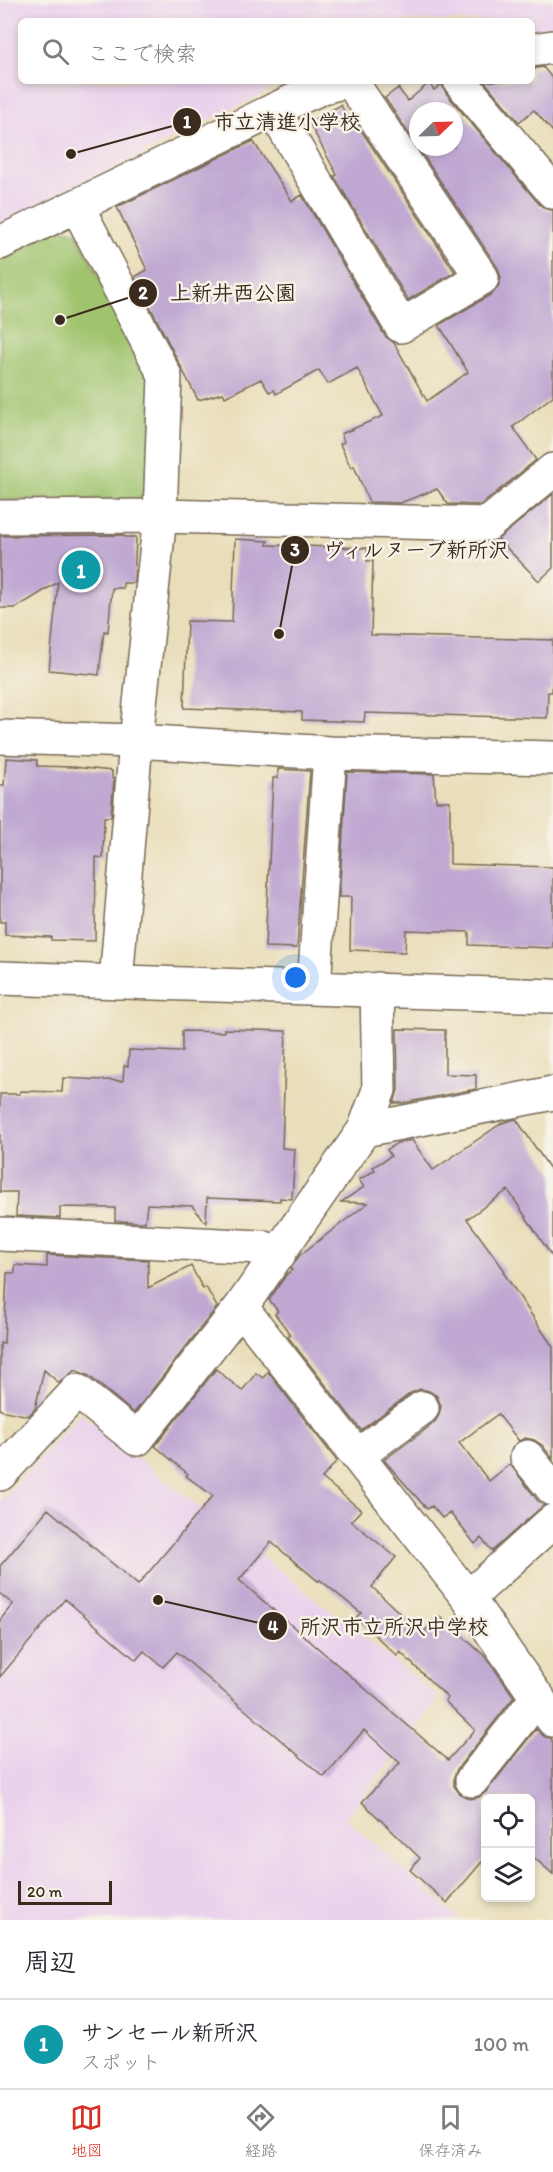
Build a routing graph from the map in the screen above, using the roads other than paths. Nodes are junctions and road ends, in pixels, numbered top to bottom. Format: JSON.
{"nodes":[{"id":1,"x":553,"y":47,"type":"edge"},
{"id":2,"x":535,"y":50,"type":"edge"},
{"id":3,"x":336,"y":84,"type":"edge"},
{"id":4,"x":351,"y":84,"type":"edge"},
{"id":5,"x":462,"y":84,"type":"edge"},
{"id":6,"x":274,"y":111,"type":"junction"},
{"id":7,"x":553,"y":192,"type":"edge"},
{"id":8,"x":77,"y":206,"type":"junction"},
{"id":9,"x":0,"y":243,"type":"edge"},
{"id":10,"x":553,"y":470,"type":"edge"},
{"id":11,"x":160,"y":516,"type":"junction"},
{"id":12,"x":0,"y":517,"type":"edge"},
{"id":13,"x":0,"y":737,"type":"edge"},
{"id":14,"x":136,"y":741,"type":"junction"},
{"id":15,"x":330,"y":753,"type":"junction"},
{"id":16,"x":553,"y":758,"type":"edge"},
{"id":17,"x":0,"y":978,"type":"edge"},
{"id":18,"x":116,"y":982,"type":"junction"},
{"id":19,"x":314,"y":987,"type":"junction"},
{"id":20,"x":377,"y":989,"type":"junction"},
{"id":21,"x":553,"y":996,"type":"edge"},
{"id":22,"x":553,"y":1093,"type":"edge"},
{"id":23,"x":364,"y":1130,"type":"junction"},
{"id":24,"x":0,"y":1234,"type":"edge"},
{"id":25,"x":279,"y":1254,"type":"junction"},
{"id":26,"x":241,"y":1307,"type":"junction"},
{"id":27,"x":422,"y":1408,"type":"dead end"},
{"id":28,"x":357,"y":1456,"type":"junction"},
{"id":29,"x":527,"y":1456,"type":"dead end"},
{"id":30,"x":0,"y":1474,"type":"edge"},
{"id":31,"x":553,"y":1489,"type":"edge"},
{"id":32,"x":553,"y":1521,"type":"edge"},
{"id":33,"x":468,"y":1598,"type":"junction"},
{"id":34,"x":545,"y":1709,"type":"edge"},
{"id":35,"x":472,"y":1780,"type":"dead end"}],
"edges":[{"from":1,"to":2,"type":"street"},
{"from":3,"to":6,"type":"street"},
{"from":4,"to":6,"type":"street"},
{"from":5,"to":7,"type":"street"},
{"from":6,"to":8,"type":"street"},
{"from":8,"to":9,"type":"street"},
{"from":8,"to":11,"type":"street"},
{"from":10,"to":11,"type":"street"},
{"from":11,"to":12,"type":"street"},
{"from":11,"to":14,"type":"street"},
{"from":13,"to":14,"type":"street"},
{"from":14,"to":15,"type":"street"},
{"from":14,"to":18,"type":"street"},
{"from":15,"to":16,"type":"street"},
{"from":15,"to":19,"type":"street"},
{"from":17,"to":18,"type":"street"},
{"from":18,"to":19,"type":"street"},
{"from":19,"to":20,"type":"street"},
{"from":20,"to":21,"type":"street"},
{"from":20,"to":23,"type":"street"},
{"from":22,"to":23,"type":"street"},
{"from":23,"to":25,"type":"street"},
{"from":24,"to":25,"type":"street"},
{"from":25,"to":26,"type":"street"},
{"from":26,"to":28,"type":"street"},
{"from":26,"to":30,"type":"street"},
{"from":27,"to":28,"type":"street"},
{"from":28,"to":33,"type":"street"},
{"from":29,"to":31,"type":"street"},
{"from":32,"to":33,"type":"street"},
{"from":33,"to":34,"type":"street"},
{"from":34,"to":35,"type":"street"}]}
